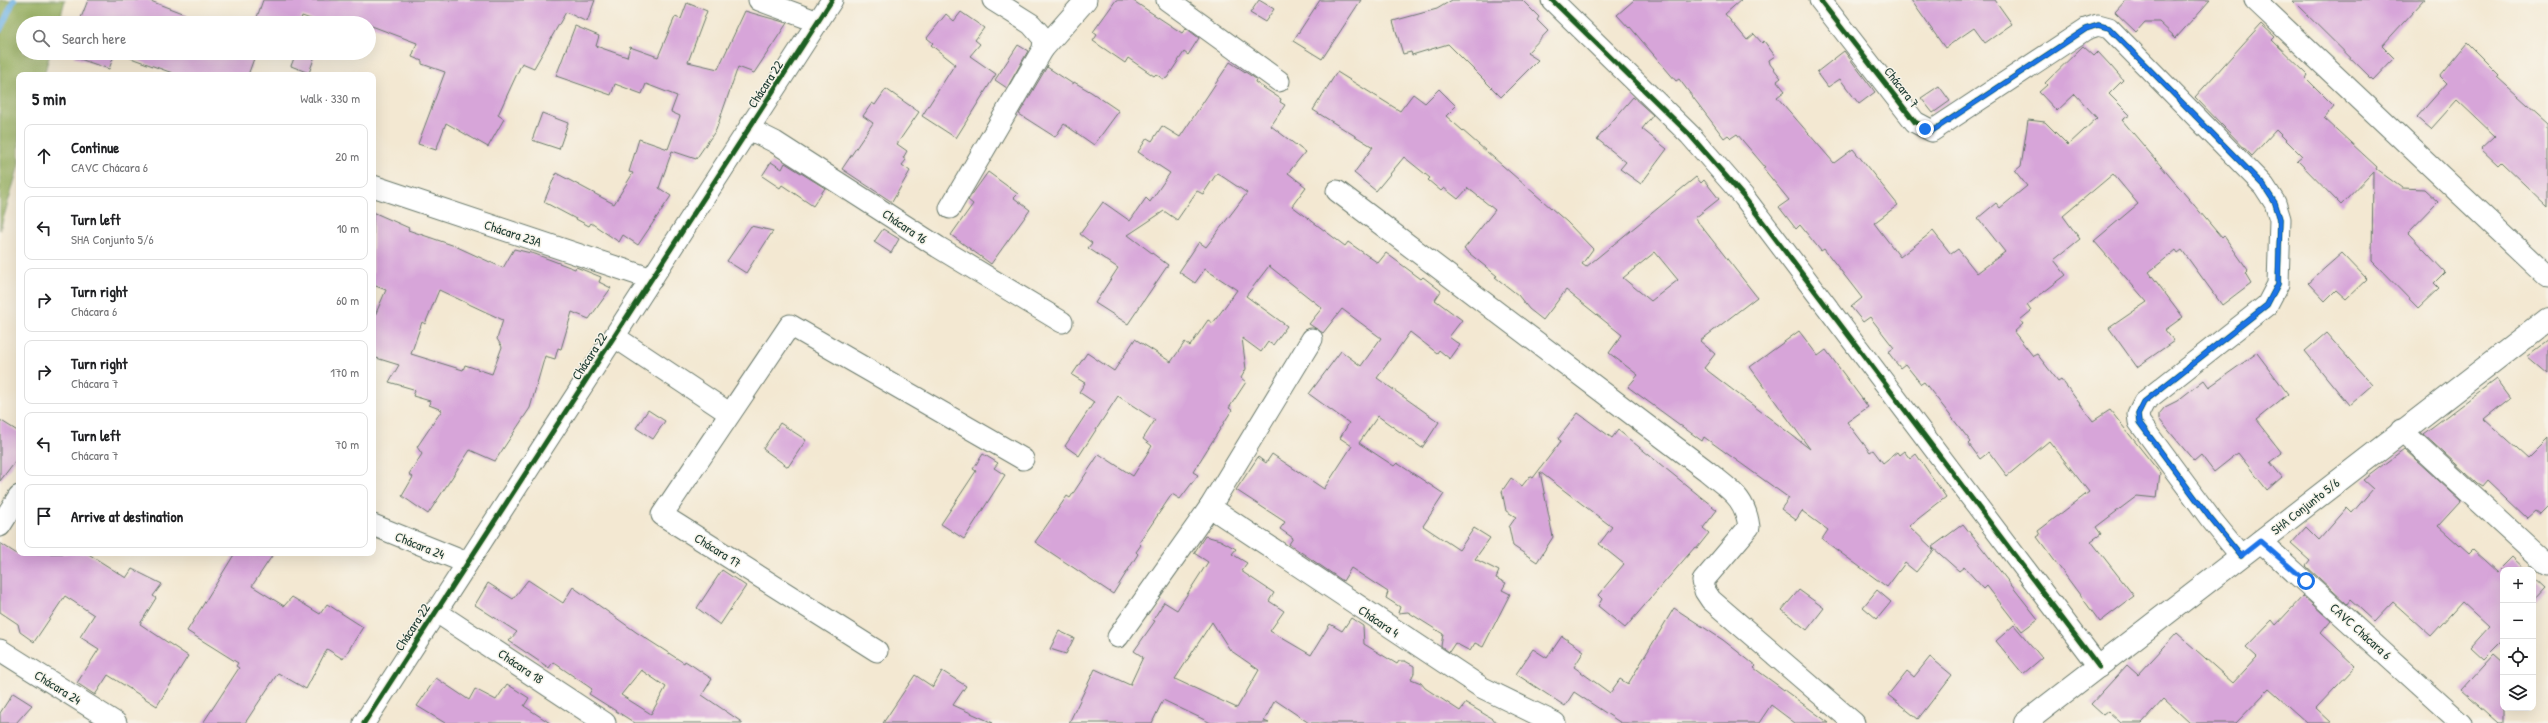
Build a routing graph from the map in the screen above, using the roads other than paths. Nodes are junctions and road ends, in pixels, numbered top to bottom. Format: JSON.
{"nodes":[{"id":1,"x":759,"y":0,"type":"edge"},
{"id":2,"x":832,"y":0,"type":"edge"},
{"id":3,"x":994,"y":0,"type":"edge"},
{"id":4,"x":1086,"y":0,"type":"edge"},
{"id":5,"x":1167,"y":0,"type":"edge"},
{"id":6,"x":1552,"y":0,"type":"edge"},
{"id":7,"x":1820,"y":0,"type":"edge"},
{"id":8,"x":2255,"y":0,"type":"edge"},
{"id":9,"x":818,"y":22,"type":"junction"},
{"id":10,"x":1044,"y":49,"type":"junction"},
{"id":11,"x":1279,"y":81,"type":"dead end"},
{"id":12,"x":749,"y":129,"type":"junction"},
{"id":13,"x":376,"y":187,"type":"edge"},
{"id":14,"x":1338,"y":191,"type":"dead end"},
{"id":15,"x":950,"y":208,"type":"dead end"},
{"id":16,"x":2548,"y":277,"type":"edge"},
{"id":17,"x":652,"y":279,"type":"junction"},
{"id":18,"x":2548,"y":319,"type":"edge"},
{"id":19,"x":1062,"y":322,"type":"dead end"},
{"id":20,"x":615,"y":337,"type":"junction"},
{"id":21,"x":1312,"y":339,"type":"dead end"},
{"id":22,"x":729,"y":413,"type":"junction"},
{"id":23,"x":2401,"y":430,"type":"junction"},
{"id":24,"x":1023,"y":459,"type":"dead end"},
{"id":25,"x":16,"y":501,"type":"edge"},
{"id":26,"x":1210,"y":507,"type":"junction"},
{"id":27,"x":0,"y":526,"type":"edge"},
{"id":28,"x":376,"y":526,"type":"edge"},
{"id":29,"x":2260,"y":541,"type":"junction"},
{"id":30,"x":2241,"y":556,"type":"junction"},
{"id":31,"x":467,"y":563,"type":"junction"},
{"id":32,"x":2548,"y":565,"type":"edge"},
{"id":33,"x":436,"y":611,"type":"junction"},
{"id":34,"x":1118,"y":637,"type":"dead end"},
{"id":35,"x":0,"y":650,"type":"edge"},
{"id":36,"x":877,"y":651,"type":"dead end"},
{"id":37,"x":2099,"y":667,"type":"junction"},
{"id":38,"x":2027,"y":722,"type":"edge"},
{"id":39,"x":116,"y":723,"type":"edge"},
{"id":40,"x":364,"y":723,"type":"edge"},
{"id":41,"x":606,"y":723,"type":"edge"},
{"id":42,"x":1555,"y":723,"type":"edge"},
{"id":43,"x":1854,"y":723,"type":"edge"},
{"id":44,"x":2461,"y":723,"type":"edge"}],
"edges":[{"from":1,"to":9,"type":"street"},
{"from":2,"to":9,"type":"street","name":"Chácara 22"},
{"from":3,"to":10,"type":"street"},
{"from":4,"to":10,"type":"street"},
{"from":5,"to":11,"type":"street"},
{"from":6,"to":37,"type":"street"},
{"from":7,"to":30,"type":"street","name":"Chácara 7"},
{"from":8,"to":16,"type":"street"},
{"from":9,"to":12,"type":"street","name":"Chácara 22"},
{"from":10,"to":15,"type":"street"},
{"from":12,"to":17,"type":"street","name":"Chácara 22"},
{"from":12,"to":19,"type":"street","name":"Chácara 16"},
{"from":13,"to":17,"type":"street","name":"Chácara 23A"},
{"from":14,"to":43,"type":"street"},
{"from":17,"to":20,"type":"street","name":"Chácara 22"},
{"from":18,"to":23,"type":"street","name":"SHA Conjunto 5/6"},
{"from":20,"to":22,"type":"street"},
{"from":20,"to":31,"type":"street","name":"Chácara 22"},
{"from":21,"to":26,"type":"street"},
{"from":22,"to":24,"type":"street","name":"Chácara 17"},
{"from":22,"to":36,"type":"street","name":"Chácara 17"},
{"from":23,"to":29,"type":"street","name":"SHA Conjunto 5/6"},
{"from":23,"to":32,"type":"street"},
{"from":25,"to":27,"type":"street"},
{"from":26,"to":34,"type":"street"},
{"from":26,"to":42,"type":"street","name":"Chácara 4"},
{"from":28,"to":31,"type":"street","name":"Chácara 24"},
{"from":29,"to":30,"type":"street","name":"SHA Conjunto 5/6"},
{"from":29,"to":44,"type":"street","name":"CAVC Chácara 6"},
{"from":30,"to":37,"type":"street","name":"SHA Conjunto 5/6"},
{"from":31,"to":33,"type":"street","name":"Chácara 22"},
{"from":33,"to":40,"type":"street","name":"Chácara 22"},
{"from":33,"to":41,"type":"street","name":"Chácara 18"},
{"from":35,"to":39,"type":"street","name":"Chácara 24"},
{"from":37,"to":38,"type":"street","name":"SHA Conjunto 5/6"}]}
